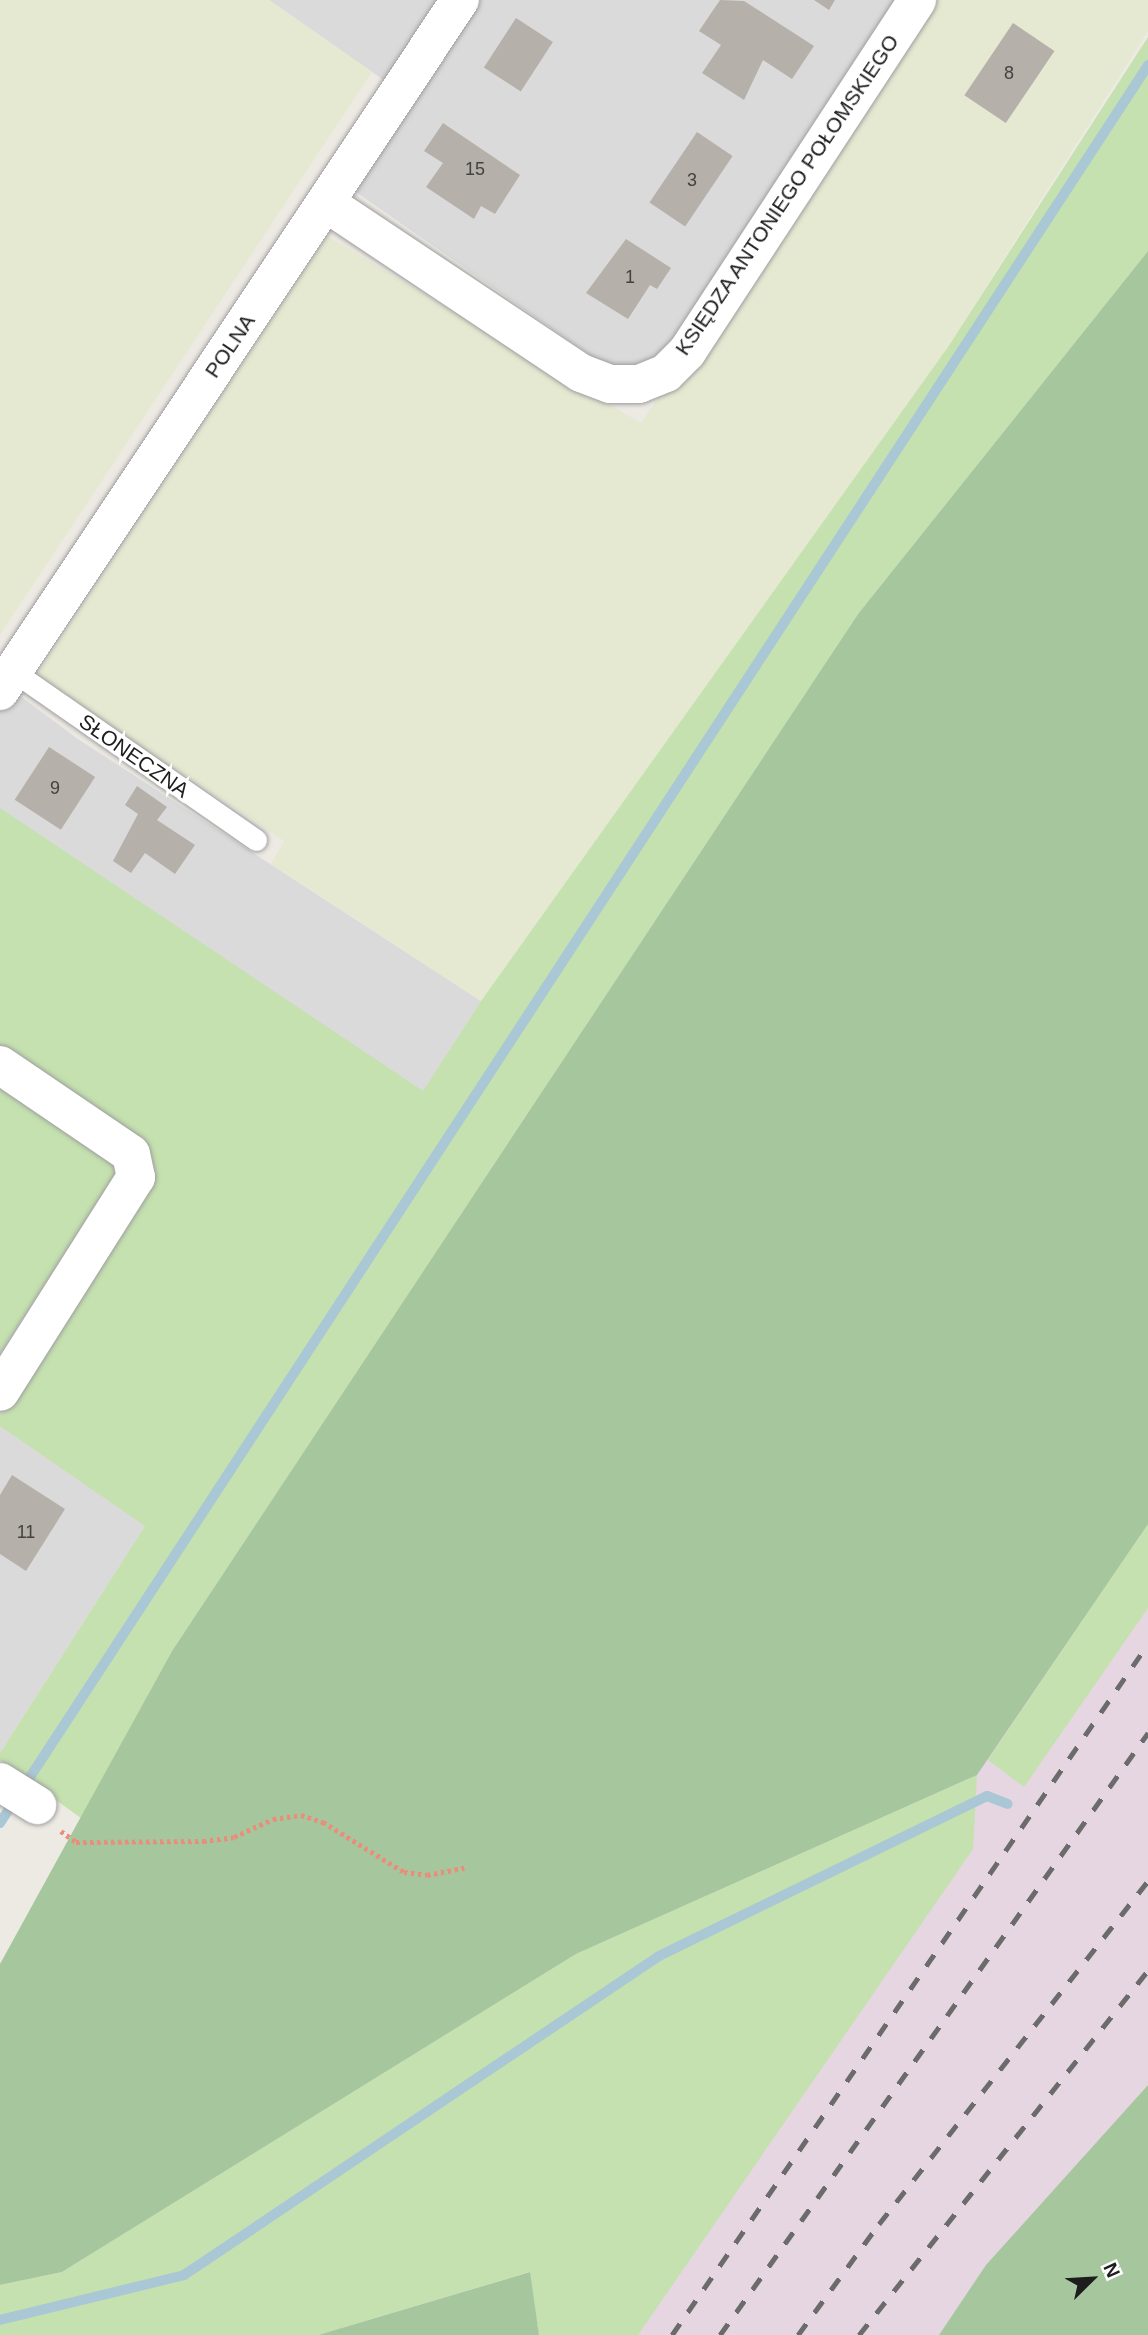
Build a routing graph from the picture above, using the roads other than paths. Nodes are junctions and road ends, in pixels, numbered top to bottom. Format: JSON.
{"nodes":[{"id":1,"x":460,"y":0,"type":"edge"},
{"id":2,"x":917,"y":0,"type":"edge"},
{"id":3,"x":326,"y":203,"type":"junction"},
{"id":4,"x":7,"y":681,"type":"edge"},
{"id":5,"x":256,"y":840,"type":"dead end"},
{"id":6,"x":0,"y":1065,"type":"edge"},
{"id":7,"x":0,"y":1392,"type":"edge"}],
"edges":[{"from":1,"to":3,"type":"street","name":"POLNA"},
{"from":2,"to":3,"type":"street","name":"KSIĘDZA ANTONIEGO POŁOMSKIEGO"},
{"from":3,"to":4,"type":"street","name":"POLNA"},
{"from":4,"to":5,"type":"lane","name":"SŁONECZNA"},
{"from":6,"to":7,"type":"street"}]}
